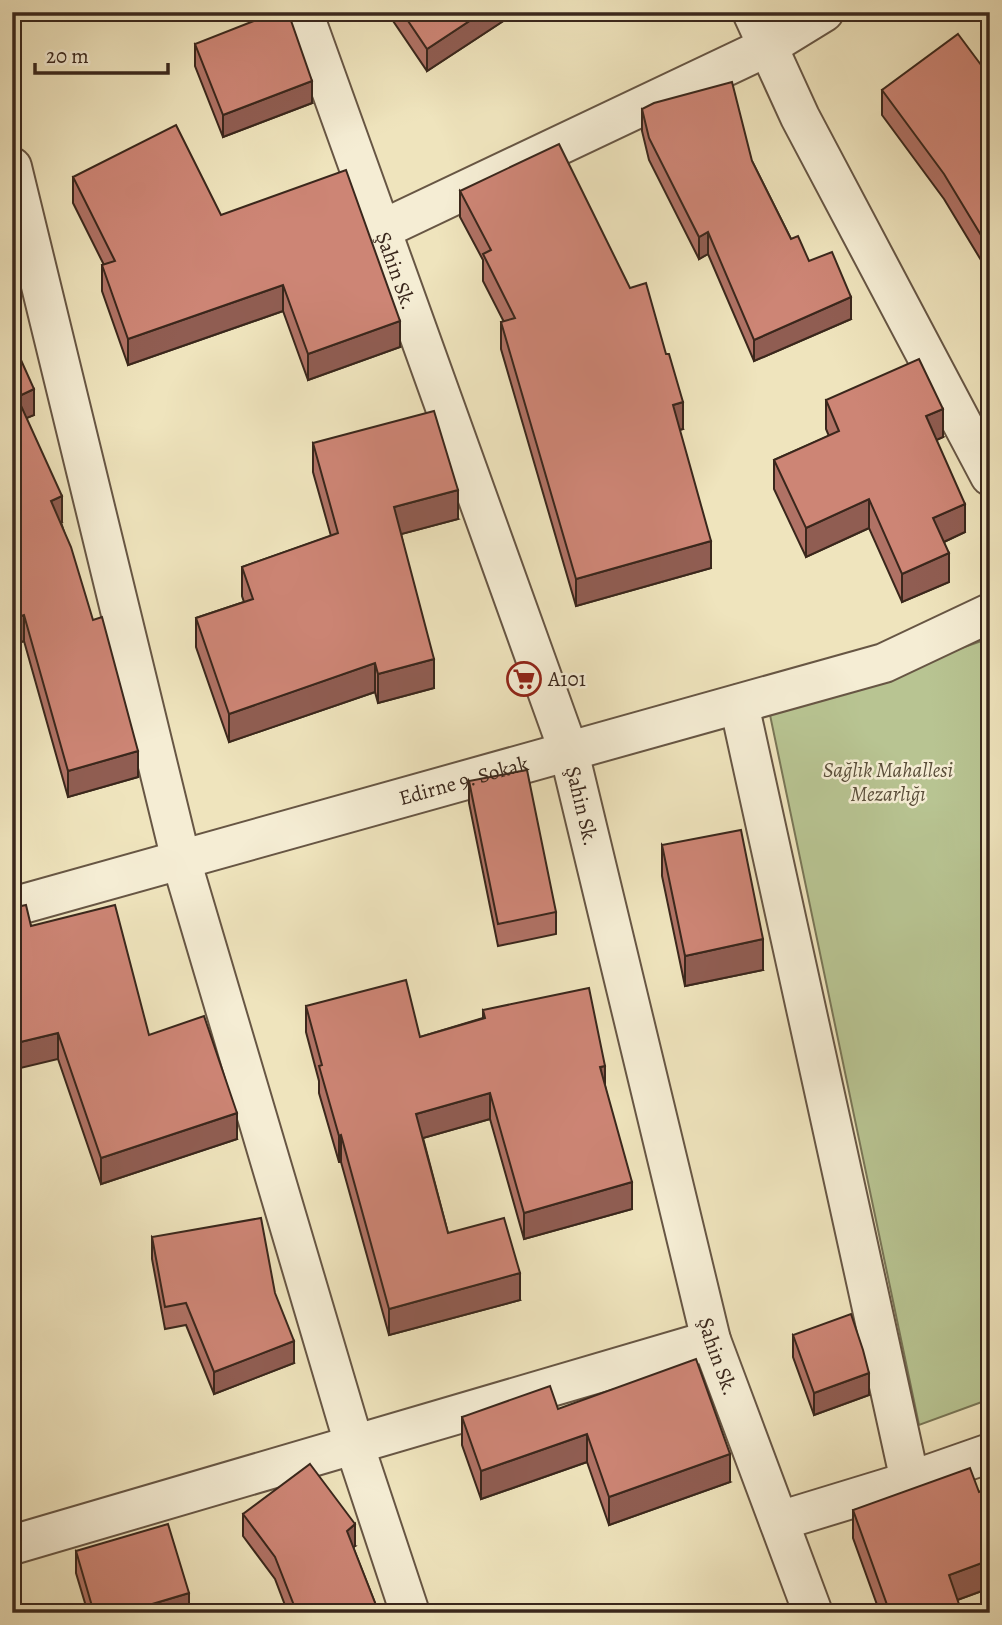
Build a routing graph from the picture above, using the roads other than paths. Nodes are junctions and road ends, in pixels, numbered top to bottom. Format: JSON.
{"nodes":[{"id":1,"x":303,"y":12,"type":"edge"},
{"id":2,"x":752,"y":12,"type":"edge"},
{"id":3,"x":824,"y":12,"type":"edge"},
{"id":4,"x":767,"y":47,"type":"junction"},
{"id":5,"x":12,"y":167,"type":"edge"},
{"id":6,"x":381,"y":230,"type":"junction"},
{"id":7,"x":990,"y":476,"type":"edge"},
{"id":8,"x":990,"y":613,"type":"edge"},
{"id":9,"x":739,"y":704,"type":"junction"},
{"id":10,"x":569,"y":751,"type":"junction"},
{"id":11,"x":181,"y":860,"type":"junction"},
{"id":12,"x":12,"y":907,"type":"edge"},
{"id":13,"x":711,"y":1340,"type":"junction"},
{"id":14,"x":354,"y":1444,"type":"junction"},
{"id":15,"x":990,"y":1453,"type":"edge"},
{"id":16,"x":910,"y":1481,"type":"junction"},
{"id":17,"x":779,"y":1521,"type":"junction"},
{"id":18,"x":12,"y":1545,"type":"edge"},
{"id":19,"x":410,"y":1613,"type":"edge"},
{"id":20,"x":813,"y":1613,"type":"edge"}],
"edges":[{"from":1,"to":6,"type":"street","name":"Şahin Sk."},
{"from":2,"to":4,"type":"street"},
{"from":3,"to":4,"type":"street"},
{"from":4,"to":6,"type":"street"},
{"from":4,"to":7,"type":"street"},
{"from":5,"to":11,"type":"street"},
{"from":6,"to":10,"type":"street","name":"Şahin Sk."},
{"from":8,"to":9,"type":"street","name":"Edirne 9. Sokak"},
{"from":9,"to":10,"type":"street","name":"Edirne 9. Sokak"},
{"from":9,"to":16,"type":"street"},
{"from":10,"to":11,"type":"street","name":"Edirne 9. Sokak"},
{"from":10,"to":13,"type":"street","name":"Şahin Sk."},
{"from":11,"to":12,"type":"street","name":"Edirne 9. Sokak"},
{"from":11,"to":14,"type":"street"},
{"from":13,"to":14,"type":"street"},
{"from":13,"to":17,"type":"street","name":"Şahin Sk."},
{"from":14,"to":18,"type":"street"},
{"from":14,"to":19,"type":"street"},
{"from":15,"to":16,"type":"street"},
{"from":16,"to":17,"type":"street"},
{"from":17,"to":20,"type":"street","name":"Şahin Sk."}]}
